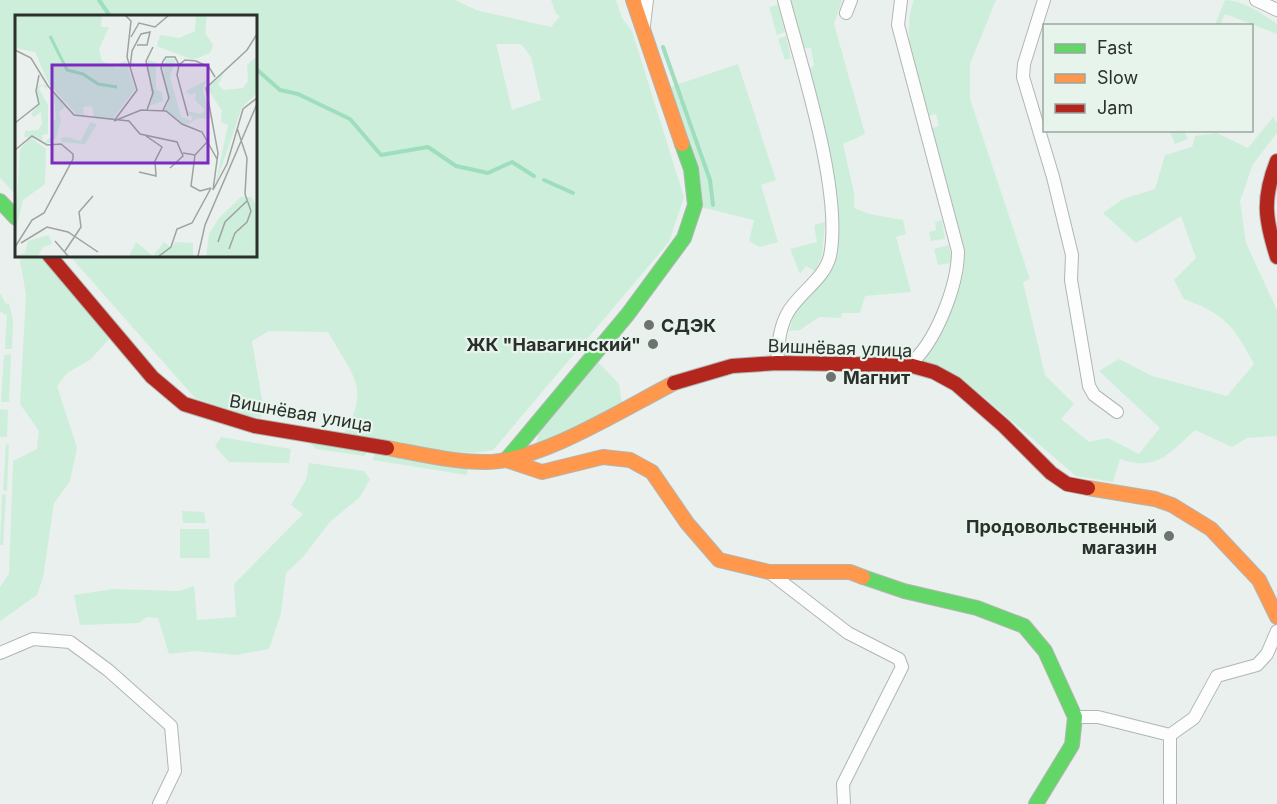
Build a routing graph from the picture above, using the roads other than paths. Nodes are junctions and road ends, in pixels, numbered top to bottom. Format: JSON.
{"nodes":[{"id":1,"x":633,"y":0,"type":"edge"},
{"id":2,"x":647,"y":0,"type":"edge"},
{"id":3,"x":784,"y":0,"type":"edge"},
{"id":4,"x":851,"y":0,"type":"edge"},
{"id":5,"x":901,"y":0,"type":"edge"},
{"id":6,"x":1044,"y":0,"type":"edge"},
{"id":7,"x":1256,"y":0,"type":"edge"},
{"id":8,"x":1277,"y":10,"type":"edge"},
{"id":9,"x":846,"y":13,"type":"dead end"},
{"id":10,"x":643,"y":29,"type":"junction"},
{"id":11,"x":1277,"y":161,"type":"edge"},
{"id":12,"x":0,"y":201,"type":"edge"},
{"id":13,"x":15,"y":217,"type":"edge"},
{"id":14,"x":50,"y":256,"type":"edge"},
{"id":15,"x":1277,"y":257,"type":"edge"},
{"id":16,"x":777,"y":363,"type":"junction"},
{"id":17,"x":909,"y":365,"type":"junction"},
{"id":18,"x":1117,"y":412,"type":"dead end"},
{"id":19,"x":506,"y":460,"type":"junction"},
{"id":20,"x":769,"y":572,"type":"junction"},
{"id":21,"x":1277,"y":617,"type":"edge"},
{"id":22,"x":1277,"y":631,"type":"edge"},
{"id":23,"x":0,"y":653,"type":"edge"},
{"id":24,"x":1075,"y":717,"type":"junction"},
{"id":25,"x":1170,"y":735,"type":"junction"},
{"id":26,"x":159,"y":804,"type":"edge"},
{"id":27,"x":844,"y":804,"type":"edge"},
{"id":28,"x":1036,"y":804,"type":"edge"},
{"id":29,"x":1170,"y":804,"type":"edge"}],
"edges":[{"from":1,"to":10,"type":"street"},
{"from":2,"to":10,"type":"street"},
{"from":3,"to":16,"type":"street"},
{"from":4,"to":9,"type":"street"},
{"from":5,"to":17,"type":"street"},
{"from":6,"to":18,"type":"street"},
{"from":7,"to":8,"type":"street"},
{"from":10,"to":19,"type":"street"},
{"from":11,"to":15,"type":"street"},
{"from":12,"to":13,"type":"street"},
{"from":14,"to":19,"type":"street","name":"Вишнёвая улица"},
{"from":16,"to":17,"type":"street","name":"Вишнёвая улица"},
{"from":16,"to":19,"type":"street","name":"Вишнёвая улица"},
{"from":17,"to":21,"type":"street","name":"Вишнёвая улица"},
{"from":19,"to":20,"type":"street"},
{"from":20,"to":24,"type":"street"},
{"from":20,"to":27,"type":"street"},
{"from":22,"to":25,"type":"street"},
{"from":23,"to":26,"type":"street"},
{"from":24,"to":25,"type":"street"},
{"from":24,"to":28,"type":"street"},
{"from":25,"to":29,"type":"street"}]}
